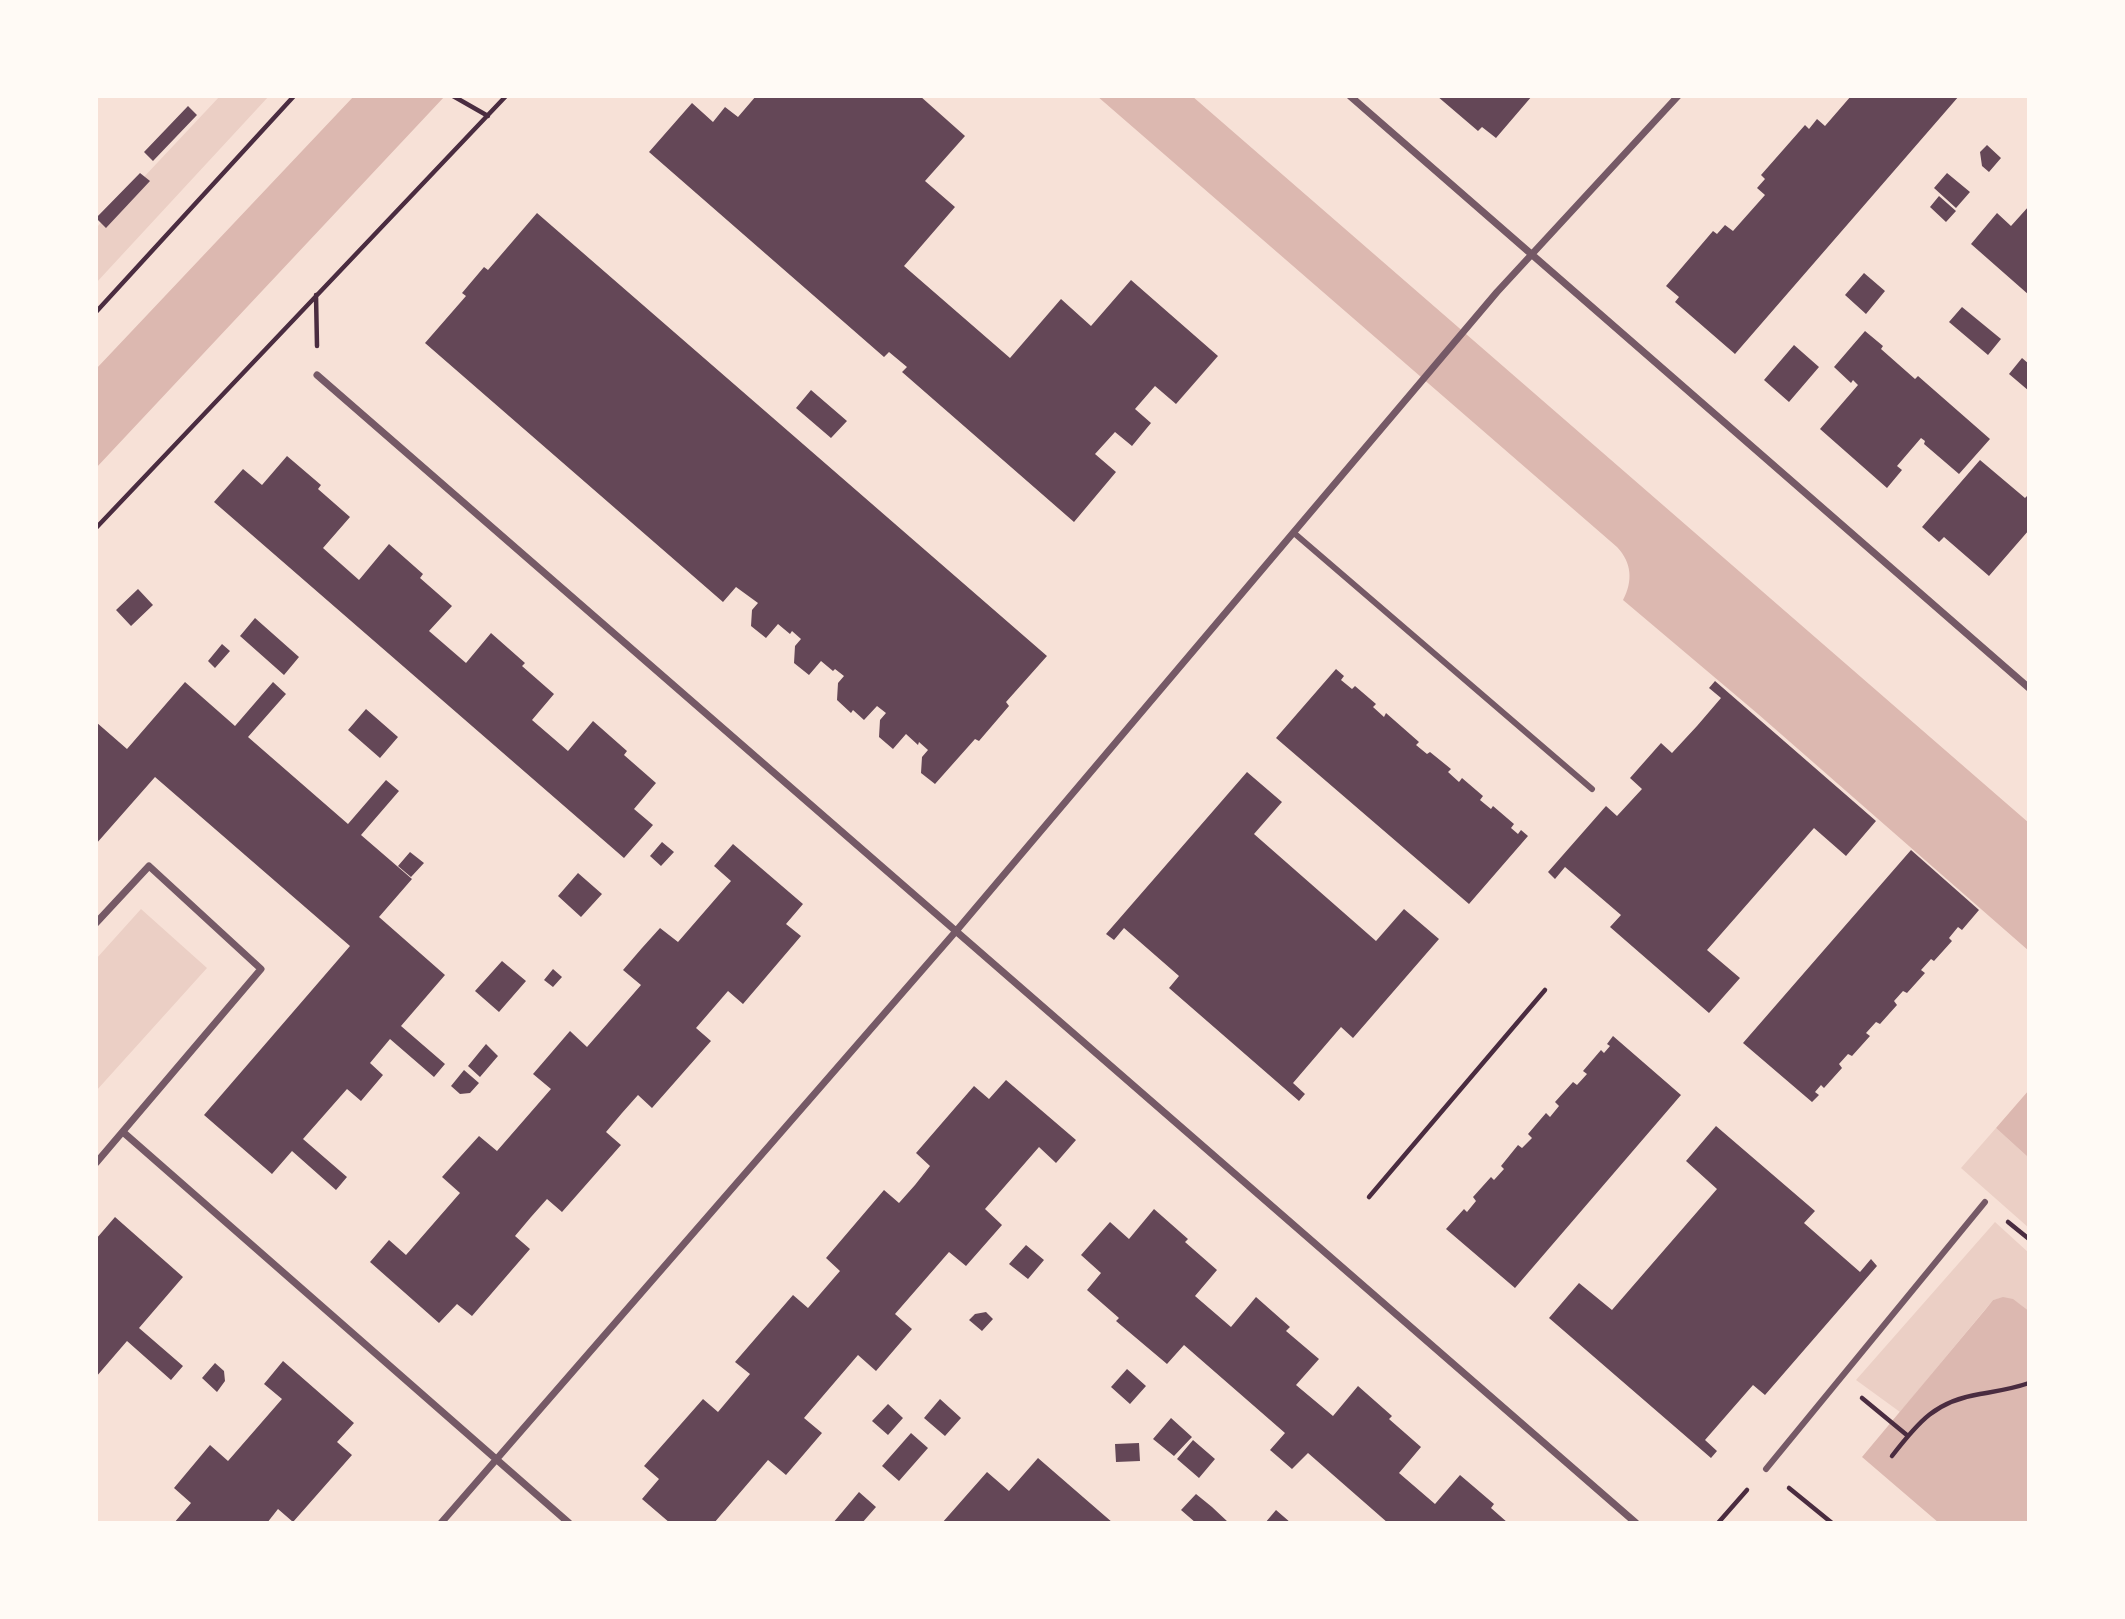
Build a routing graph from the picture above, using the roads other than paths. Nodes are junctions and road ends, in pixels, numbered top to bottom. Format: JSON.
{"nodes":[{"id":1,"x":1350,"y":96,"type":"edge"},
{"id":2,"x":1678,"y":96,"type":"edge"},
{"id":3,"x":1533,"y":255,"type":"junction"},
{"id":4,"x":317,"y":375,"type":"road end"},
{"id":5,"x":1294,"y":533,"type":"junction"},
{"id":6,"x":2029,"y":688,"type":"edge"},
{"id":7,"x":1592,"y":789,"type":"dead end"},
{"id":8,"x":96,"y":923,"type":"edge"},
{"id":9,"x":957,"y":930,"type":"junction"},
{"id":10,"x":123,"y":1132,"type":"junction"},
{"id":11,"x":96,"y":1163,"type":"edge"},
{"id":12,"x":1985,"y":1202,"type":"dead end"},
{"id":13,"x":496,"y":1461,"type":"junction"},
{"id":14,"x":1766,"y":1469,"type":"dead end"},
{"id":15,"x":441,"y":1523,"type":"edge"},
{"id":16,"x":569,"y":1523,"type":"edge"},
{"id":17,"x":1636,"y":1523,"type":"edge"}],
"edges":[{"from":1,"to":3,"type":"street"},
{"from":2,"to":3,"type":"street"},
{"from":3,"to":5,"type":"street"},
{"from":3,"to":6,"type":"street"},
{"from":4,"to":9,"type":"street"},
{"from":5,"to":7,"type":"street"},
{"from":5,"to":9,"type":"street"},
{"from":8,"to":10,"type":"street"},
{"from":9,"to":13,"type":"street"},
{"from":9,"to":17,"type":"street"},
{"from":10,"to":11,"type":"street"},
{"from":10,"to":13,"type":"street"},
{"from":12,"to":14,"type":"street"},
{"from":13,"to":15,"type":"street"},
{"from":13,"to":16,"type":"street"}]}
